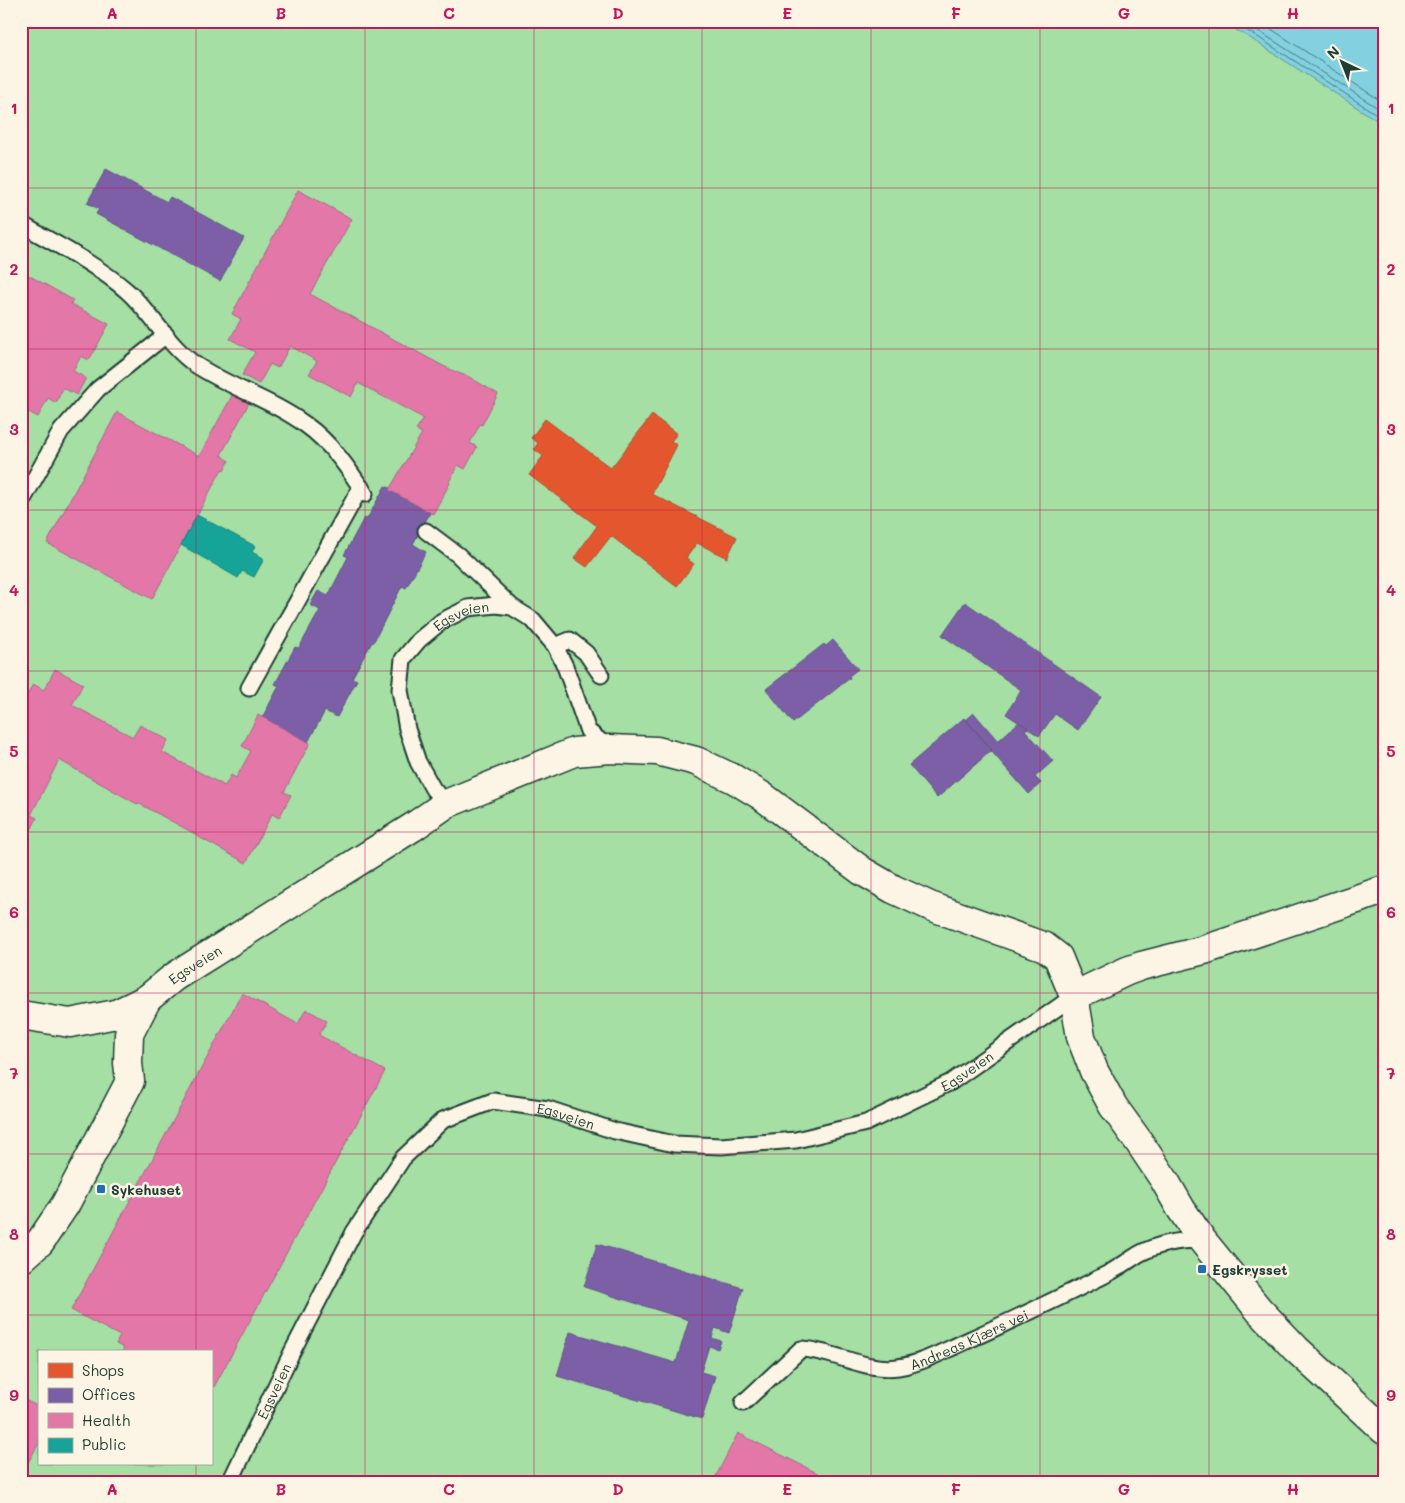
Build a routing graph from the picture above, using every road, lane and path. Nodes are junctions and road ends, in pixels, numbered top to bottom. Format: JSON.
{"nodes":[{"id":1,"x":21,"y":224,"type":"edge"},
{"id":2,"x":166,"y":334,"type":"junction"},
{"id":3,"x":21,"y":503,"type":"edge"},
{"id":4,"x":426,"y":531,"type":"dead end"},
{"id":5,"x":512,"y":607,"type":"junction"},
{"id":6,"x":555,"y":646,"type":"junction"},
{"id":7,"x":601,"y":675,"type":"dead end"},
{"id":8,"x":249,"y":688,"type":"dead end"},
{"id":9,"x":610,"y":749,"type":"junction"},
{"id":10,"x":446,"y":804,"type":"junction"},
{"id":11,"x":1384,"y":890,"type":"edge"},
{"id":12,"x":1074,"y":996,"type":"junction"},
{"id":13,"x":147,"y":999,"type":"junction"},
{"id":14,"x":21,"y":1014,"type":"edge"},
{"id":15,"x":1202,"y":1240,"type":"junction"},
{"id":16,"x":21,"y":1259,"type":"edge"},
{"id":17,"x":743,"y":1403,"type":"dead end"},
{"id":18,"x":1384,"y":1430,"type":"edge"},
{"id":19,"x":230,"y":1482,"type":"edge"}],
"edges":[{"from":1,"to":2,"type":"lane"},
{"from":2,"to":3,"type":"lane"},
{"from":2,"to":8,"type":"lane"},
{"from":4,"to":5,"type":"lane"},
{"from":5,"to":6,"type":"lane","name":"Egsveien"},
{"from":5,"to":10,"type":"lane","name":"Egsveien"},
{"from":6,"to":7,"type":"lane"},
{"from":6,"to":9,"type":"lane","name":"Egsveien"},
{"from":9,"to":10,"type":"street","name":"Egsveien"},
{"from":9,"to":12,"type":"street","name":"Egsveien"},
{"from":10,"to":13,"type":"street","name":"Egsveien"},
{"from":11,"to":12,"type":"street","name":"Egsveien"},
{"from":12,"to":15,"type":"street"},
{"from":12,"to":19,"type":"lane","name":"Egsveien"},
{"from":13,"to":14,"type":"street","name":"Egsveien"},
{"from":13,"to":16,"type":"street","name":"Egsveien"},
{"from":15,"to":17,"type":"lane","name":"Andreas Kjærs vei"},
{"from":15,"to":18,"type":"street"}]}
